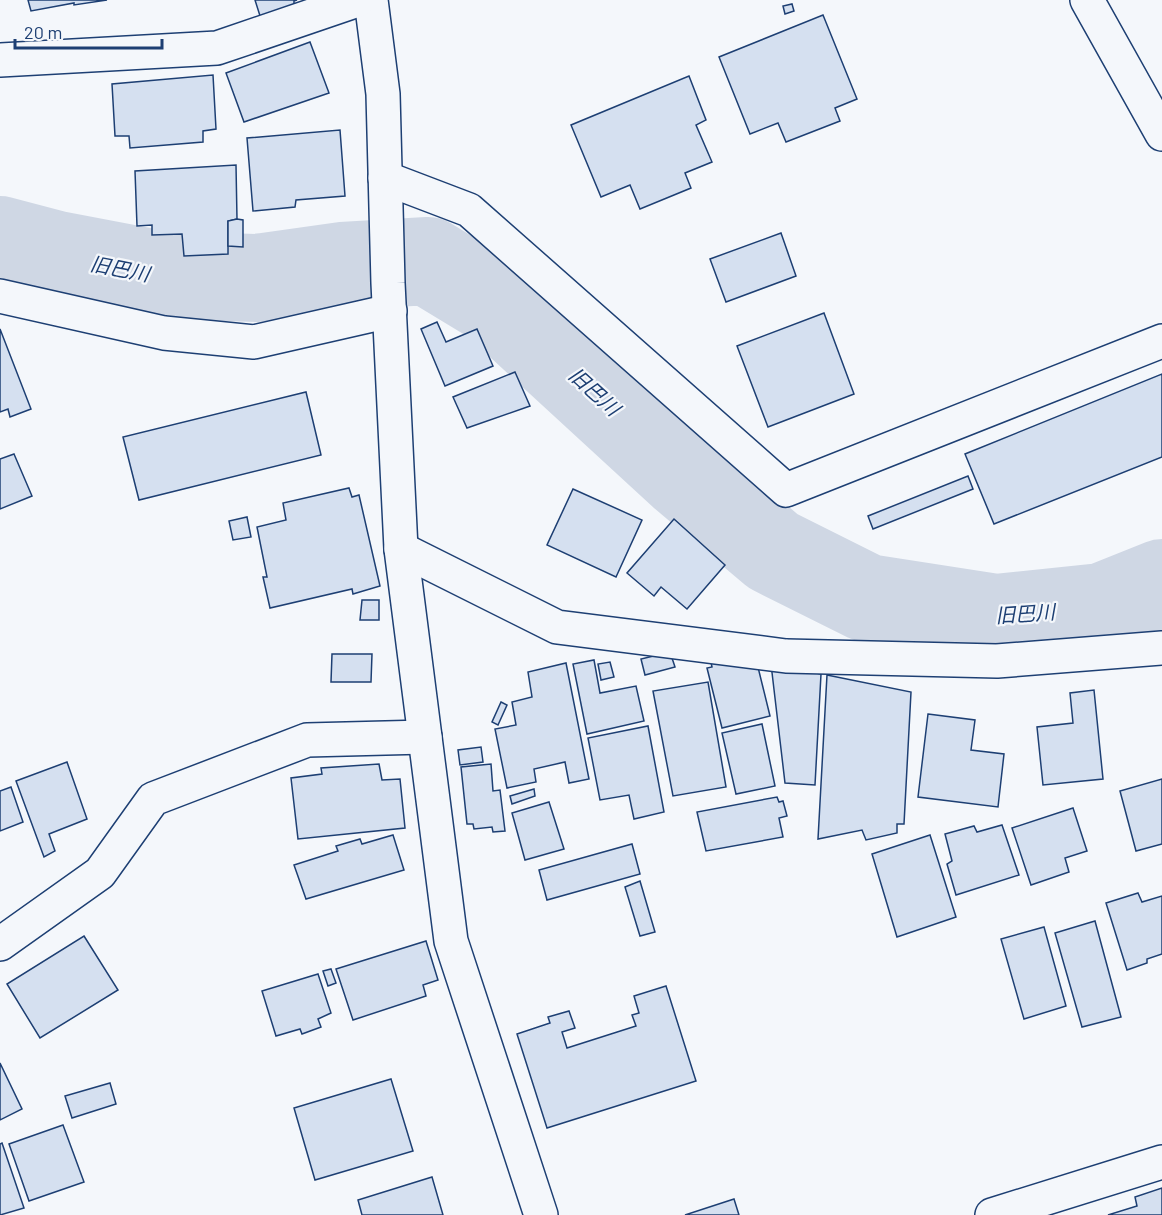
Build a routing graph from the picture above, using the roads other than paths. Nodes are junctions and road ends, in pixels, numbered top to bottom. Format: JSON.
{"nodes":[{"id":1,"x":358,"y":0,"type":"edge"},
{"id":2,"x":371,"y":0,"type":"edge"},
{"id":3,"x":1087,"y":0,"type":"edge"},
{"id":4,"x":0,"y":60,"type":"edge"},
{"id":5,"x":1162,"y":134,"type":"edge"},
{"id":6,"x":385,"y":178,"type":"junction"},
{"id":7,"x":0,"y":296,"type":"edge"},
{"id":8,"x":389,"y":297,"type":"junction"},
{"id":9,"x":1162,"y":341,"type":"edge"},
{"id":10,"x":401,"y":549,"type":"junction"},
{"id":11,"x":1162,"y":648,"type":"edge"},
{"id":12,"x":425,"y":737,"type":"junction"},
{"id":13,"x":0,"y":944,"type":"edge"},
{"id":14,"x":1162,"y":1162,"type":"edge"},
{"id":15,"x":541,"y":1215,"type":"edge"},
{"id":16,"x":992,"y":1215,"type":"edge"}],
"edges":[{"from":1,"to":4,"type":"street"},
{"from":2,"to":6,"type":"street"},
{"from":3,"to":5,"type":"street"},
{"from":6,"to":8,"type":"street"},
{"from":6,"to":9,"type":"street"},
{"from":7,"to":8,"type":"street"},
{"from":8,"to":10,"type":"street"},
{"from":10,"to":11,"type":"street"},
{"from":10,"to":12,"type":"street"},
{"from":12,"to":13,"type":"street"},
{"from":12,"to":15,"type":"street"},
{"from":14,"to":16,"type":"street"}]}
